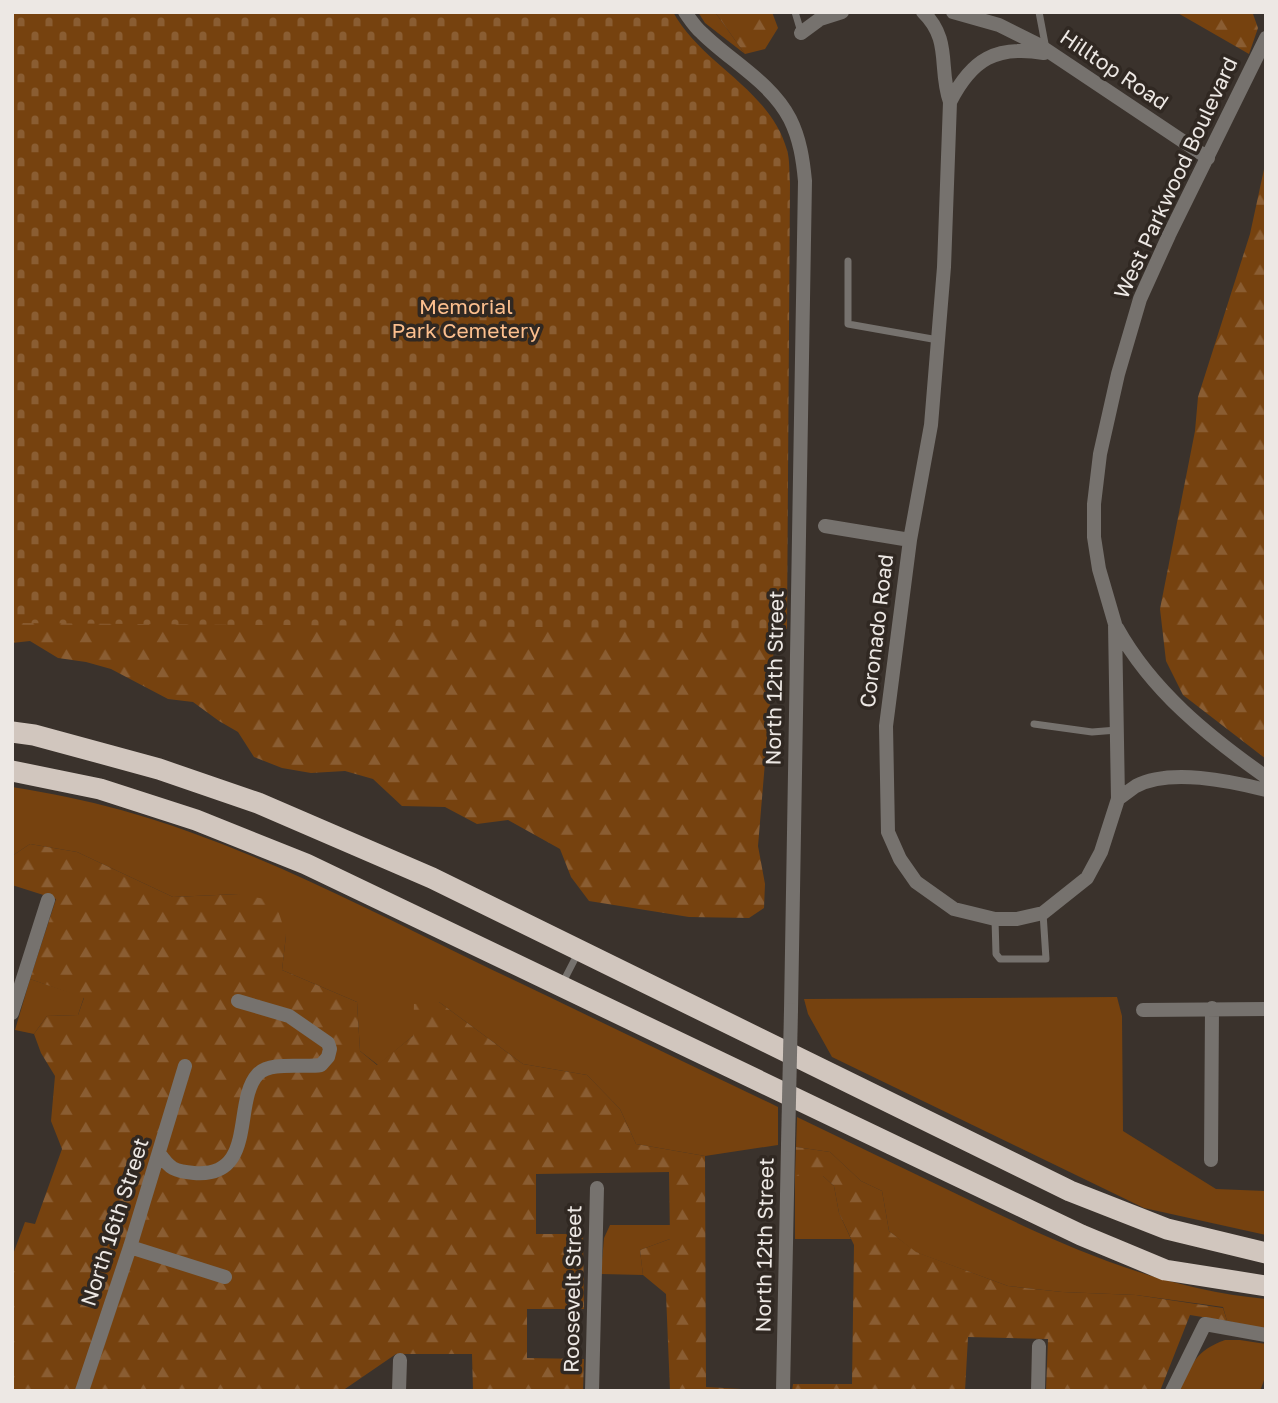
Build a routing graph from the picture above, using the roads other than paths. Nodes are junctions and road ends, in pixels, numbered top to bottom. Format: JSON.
{"nodes":[{"id":1,"x":685,"y":12,"type":"edge"},
{"id":2,"x":795,"y":12,"type":"edge"},
{"id":3,"x":842,"y":12,"type":"edge"},
{"id":4,"x":923,"y":12,"type":"edge"},
{"id":5,"x":953,"y":12,"type":"edge"},
{"id":6,"x":1039,"y":12,"type":"edge"},
{"id":7,"x":801,"y":33,"type":"joint"},
{"id":8,"x":1266,"y":38,"type":"edge"},
{"id":9,"x":1049,"y":52,"type":"junction"},
{"id":10,"x":950,"y":102,"type":"junction"},
{"id":11,"x":1208,"y":158,"type":"junction"},
{"id":12,"x":848,"y":261,"type":"dead end"},
{"id":13,"x":938,"y":340,"type":"junction"},
{"id":14,"x":825,"y":526,"type":"dead end"},
{"id":15,"x":910,"y":540,"type":"junction"},
{"id":16,"x":1115,"y":624,"type":"junction"},
{"id":17,"x":1034,"y":724,"type":"dead end"},
{"id":18,"x":1118,"y":730,"type":"junction"},
{"id":19,"x":12,"y":732,"type":"edge"},
{"id":20,"x":12,"y":771,"type":"edge"},
{"id":21,"x":1266,"y":777,"type":"edge"},
{"id":22,"x":1266,"y":790,"type":"edge"},
{"id":23,"x":1118,"y":799,"type":"junction"},
{"id":24,"x":48,"y":900,"type":"dead end"},
{"id":25,"x":1043,"y":913,"type":"junction"},
{"id":26,"x":995,"y":919,"type":"junction"},
{"id":27,"x":579,"y":950,"type":"junction"},
{"id":28,"x":561,"y":986,"type":"junction"},
{"id":29,"x":238,"y":1001,"type":"dead end"},
{"id":30,"x":1212,"y":1008,"type":"junction"},
{"id":31,"x":1266,"y":1009,"type":"edge"},
{"id":32,"x":1143,"y":1010,"type":"dead end"},
{"id":33,"x":12,"y":1013,"type":"edge"},
{"id":34,"x":186,"y":1066,"type":"dead end"},
{"id":35,"x":159,"y":1153,"type":"junction"},
{"id":36,"x":1211,"y":1160,"type":"dead end"},
{"id":37,"x":597,"y":1188,"type":"dead end"},
{"id":38,"x":130,"y":1247,"type":"junction"},
{"id":39,"x":1266,"y":1253,"type":"edge"},
{"id":40,"x":225,"y":1277,"type":"dead end"},
{"id":41,"x":1266,"y":1286,"type":"edge"},
{"id":42,"x":1266,"y":1335,"type":"edge"},
{"id":43,"x":1039,"y":1346,"type":"dead end"},
{"id":44,"x":400,"y":1360,"type":"dead end"},
{"id":45,"x":82,"y":1391,"type":"edge"},
{"id":46,"x":399,"y":1391,"type":"edge"},
{"id":47,"x":592,"y":1391,"type":"edge"},
{"id":48,"x":783,"y":1391,"type":"edge"},
{"id":49,"x":1038,"y":1391,"type":"edge"},
{"id":50,"x":1172,"y":1391,"type":"edge"}],
"edges":[{"from":1,"to":48,"type":"street","name":"North 12th Street","bridge":true},
{"from":2,"to":7,"type":"lane"},
{"from":3,"to":7,"type":"street"},
{"from":4,"to":10,"type":"street","name":"Coronado Road"},
{"from":5,"to":9,"type":"street","name":"Hilltop Road"},
{"from":6,"to":9,"type":"lane"},
{"from":8,"to":11,"type":"street","name":"West Parkwood Boulevard"},
{"from":9,"to":10,"type":"street"},
{"from":9,"to":11,"type":"street","name":"Hilltop Road"},
{"from":10,"to":13,"type":"street","name":"Coronado Road"},
{"from":11,"to":16,"type":"street","name":"West Parkwood Boulevard"},
{"from":12,"to":13,"type":"lane"},
{"from":13,"to":15,"type":"street","name":"Coronado Road"},
{"from":14,"to":15,"type":"street"},
{"from":15,"to":26,"type":"street","name":"Coronado Road"},
{"from":16,"to":18,"type":"street","name":"West Parkwood Boulevard"},
{"from":16,"to":21,"type":"street","name":"West Parkwood Boulevard"},
{"from":17,"to":18,"type":"lane"},
{"from":18,"to":23,"type":"street","name":"West Parkwood Boulevard"},
{"from":19,"to":27,"type":"highway"},
{"from":20,"to":28,"type":"highway"},
{"from":22,"to":23,"type":"street"},
{"from":23,"to":25,"type":"street","name":"Coronado Road"},
{"from":24,"to":33,"type":"street"},
{"from":25,"to":26,"type":"street","name":"Coronado Road"},
{"from":25,"to":26,"type":"lane"},
{"from":27,"to":28,"type":"lane"},
{"from":27,"to":39,"type":"highway"},
{"from":28,"to":41,"type":"highway"},
{"from":29,"to":35,"type":"street"},
{"from":30,"to":31,"type":"street"},
{"from":30,"to":32,"type":"street"},
{"from":30,"to":36,"type":"street"},
{"from":34,"to":35,"type":"street","name":"North 16th Street"},
{"from":35,"to":38,"type":"street","name":"North 16th Street"},
{"from":37,"to":47,"type":"street","name":"Roosevelt Street"},
{"from":38,"to":40,"type":"street"},
{"from":38,"to":45,"type":"street","name":"North 16th Street"},
{"from":42,"to":50,"type":"street"},
{"from":43,"to":49,"type":"street"},
{"from":44,"to":46,"type":"street"}]}
